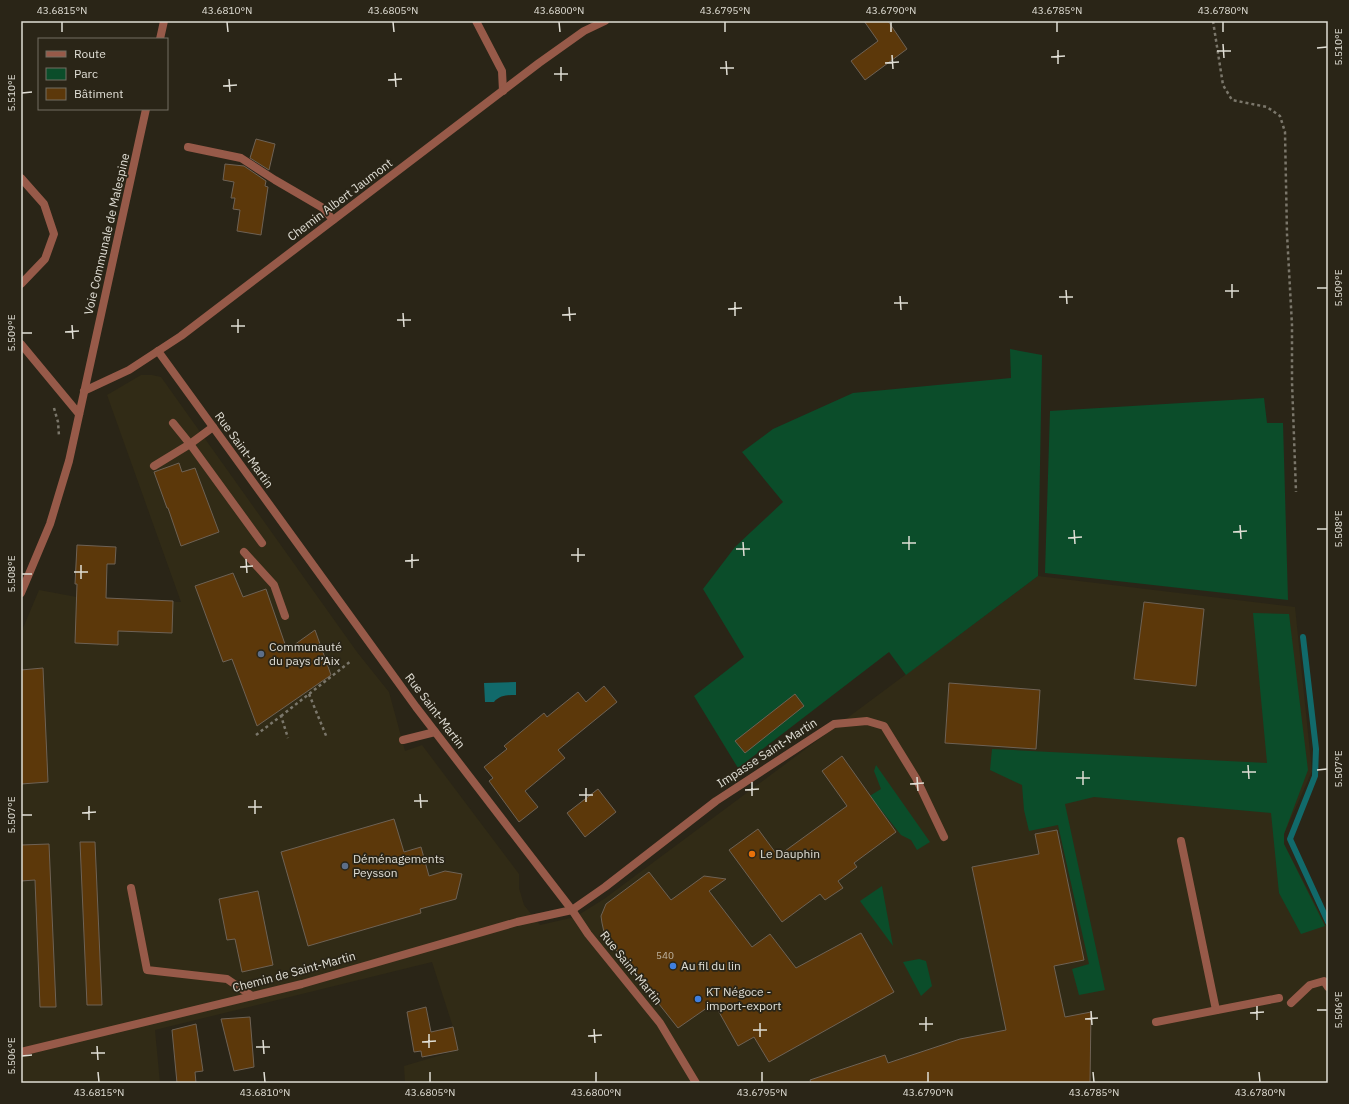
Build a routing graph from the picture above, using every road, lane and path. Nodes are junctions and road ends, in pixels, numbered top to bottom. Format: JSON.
{"nodes":[{"id":1,"x":164,"y":21,"type":"edge"},
{"id":2,"x":476,"y":21,"type":"edge"},
{"id":3,"x":1213,"y":21,"type":"edge"},
{"id":4,"x":603,"y":22,"type":"edge"},
{"id":5,"x":160,"y":38,"type":"edge"},
{"id":6,"x":503,"y":91,"type":"junction"},
{"id":7,"x":146,"y":110,"type":"edge"},
{"id":8,"x":188,"y":147,"type":"dead end"},
{"id":9,"x":21,"y":178,"type":"edge"},
{"id":10,"x":333,"y":220,"type":"junction"},
{"id":11,"x":21,"y":284,"type":"edge"},
{"id":12,"x":21,"y":344,"type":"edge"},
{"id":13,"x":158,"y":351,"type":"junction"},
{"id":14,"x":84,"y":391,"type":"junction"},
{"id":15,"x":53,"y":403,"type":"dead end"},
{"id":16,"x":79,"y":414,"type":"junction"},
{"id":17,"x":174,"y":422,"type":"dead end"},
{"id":18,"x":213,"y":427,"type":"junction"},
{"id":19,"x":60,"y":444,"type":"dead end"},
{"id":20,"x":190,"y":444,"type":"junction"},
{"id":21,"x":154,"y":466,"type":"dead end"},
{"id":22,"x":1296,"y":492,"type":"dead end"},
{"id":23,"x":262,"y":543,"type":"dead end"},
{"id":24,"x":244,"y":552,"type":"dead end"},
{"id":25,"x":21,"y":592,"type":"edge"},
{"id":26,"x":285,"y":616,"type":"dead end"},
{"id":27,"x":351,"y":661,"type":"dead end"},
{"id":28,"x":309,"y":694,"type":"junction"},
{"id":29,"x":281,"y":716,"type":"junction"},
{"id":30,"x":435,"y":732,"type":"junction"},
{"id":31,"x":256,"y":735,"type":"dead end"},
{"id":32,"x":288,"y":738,"type":"dead end"},
{"id":33,"x":327,"y":738,"type":"dead end"},
{"id":34,"x":403,"y":740,"type":"dead end"},
{"id":35,"x":944,"y":837,"type":"dead end"},
{"id":36,"x":1181,"y":841,"type":"dead end"},
{"id":37,"x":131,"y":888,"type":"dead end"},
{"id":38,"x":572,"y":910,"type":"junction"},
{"id":39,"x":1328,"y":986,"type":"edge"},
{"id":40,"x":252,"y":996,"type":"junction"},
{"id":41,"x":1279,"y":998,"type":"dead end"},
{"id":42,"x":1291,"y":1003,"type":"dead end"},
{"id":43,"x":1216,"y":1010,"type":"junction"},
{"id":44,"x":1156,"y":1022,"type":"dead end"},
{"id":45,"x":21,"y":1052,"type":"edge"},
{"id":46,"x":696,"y":1083,"type":"edge"}],
"edges":[{"from":1,"to":5,"type":"street"},
{"from":2,"to":6,"type":"street"},
{"from":3,"to":22,"type":"path"},
{"from":4,"to":6,"type":"street","name":"Chemin Albert Jaumont"},
{"from":6,"to":10,"type":"street","name":"Chemin Albert Jaumont"},
{"from":7,"to":14,"type":"street","name":"Voie Communale de Malespine"},
{"from":8,"to":10,"type":"street"},
{"from":9,"to":11,"type":"street"},
{"from":10,"to":13,"type":"street","name":"Chemin Albert Jaumont"},
{"from":12,"to":16,"type":"street"},
{"from":13,"to":14,"type":"street","name":"Chemin Albert Jaumont"},
{"from":13,"to":18,"type":"street","name":"Rue Saint-Martin"},
{"from":14,"to":16,"type":"street","name":"Voie Communale de Malespine"},
{"from":15,"to":19,"type":"path"},
{"from":16,"to":25,"type":"street","name":"Voie Communale de Malespine"},
{"from":17,"to":20,"type":"street"},
{"from":18,"to":20,"type":"street"},
{"from":18,"to":30,"type":"street","name":"Rue Saint-Martin"},
{"from":20,"to":21,"type":"street"},
{"from":20,"to":23,"type":"street"},
{"from":24,"to":26,"type":"street"},
{"from":27,"to":28,"type":"path"},
{"from":28,"to":29,"type":"path"},
{"from":28,"to":33,"type":"path"},
{"from":29,"to":31,"type":"path"},
{"from":29,"to":32,"type":"path"},
{"from":30,"to":34,"type":"street"},
{"from":30,"to":38,"type":"street","name":"Rue Saint-Martin"},
{"from":35,"to":38,"type":"street","name":"Impasse Saint-Martin"},
{"from":36,"to":43,"type":"street"},
{"from":37,"to":40,"type":"street"},
{"from":38,"to":40,"type":"street","name":"Chemin de Saint-Martin"},
{"from":38,"to":46,"type":"street","name":"Rue Saint-Martin"},
{"from":39,"to":42,"type":"street"},
{"from":40,"to":45,"type":"street","name":"Chemin de Saint-Martin"},
{"from":41,"to":43,"type":"street"},
{"from":43,"to":44,"type":"street"}]}
